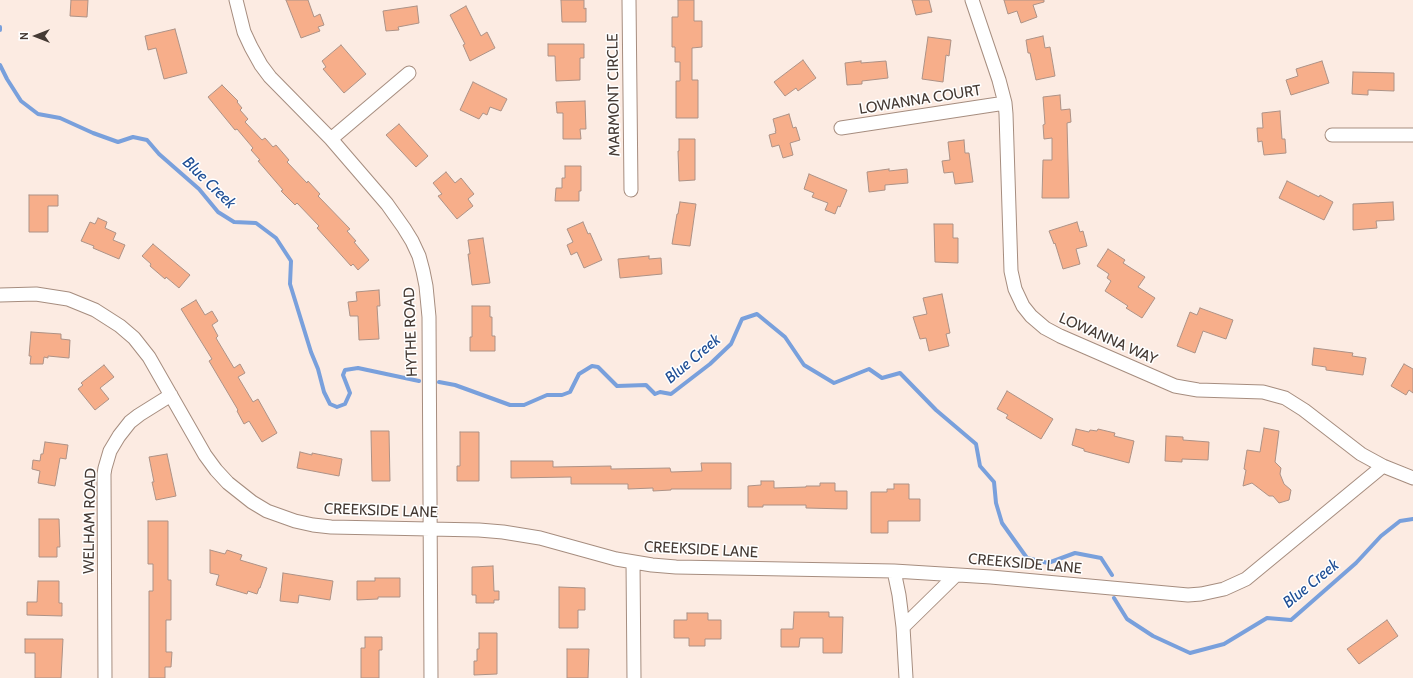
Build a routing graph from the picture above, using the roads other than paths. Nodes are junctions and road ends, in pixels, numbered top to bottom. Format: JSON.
{"nodes":[{"id":1,"x":236,"y":0,"type":"edge"},
{"id":2,"x":629,"y":0,"type":"edge"},
{"id":3,"x":972,"y":0,"type":"edge"},
{"id":4,"x":409,"y":73,"type":"dead end"},
{"id":5,"x":1004,"y":102,"type":"junction"},
{"id":6,"x":841,"y":128,"type":"dead end"},
{"id":7,"x":1332,"y":135,"type":"dead end"},
{"id":8,"x":1413,"y":135,"type":"edge"},
{"id":9,"x":331,"y":139,"type":"junction"},
{"id":10,"x":631,"y":190,"type":"dead end"},
{"id":11,"x":0,"y":295,"type":"edge"},
{"id":12,"x":172,"y":395,"type":"junction"},
{"id":13,"x":1383,"y":466,"type":"junction"},
{"id":14,"x":1413,"y":478,"type":"edge"},
{"id":15,"x":430,"y":529,"type":"junction"},
{"id":16,"x":633,"y":562,"type":"junction"},
{"id":17,"x":894,"y":571,"type":"junction"},
{"id":18,"x":956,"y":575,"type":"junction"},
{"id":19,"x":903,"y":627,"type":"junction"},
{"id":20,"x":105,"y":678,"type":"edge"},
{"id":21,"x":431,"y":678,"type":"edge"},
{"id":22,"x":634,"y":678,"type":"edge"},
{"id":23,"x":906,"y":678,"type":"edge"}],
"edges":[{"from":1,"to":9,"type":"street","name":"HYTHE ROAD"},
{"from":2,"to":10,"type":"street","name":"MARMONT CIRCLE"},
{"from":3,"to":5,"type":"street","name":"LOWANNA WAY"},
{"from":4,"to":9,"type":"street"},
{"from":5,"to":6,"type":"street","name":"LOWANNA COURT"},
{"from":5,"to":13,"type":"street","name":"LOWANNA WAY"},
{"from":7,"to":8,"type":"street"},
{"from":9,"to":15,"type":"street","name":"HYTHE ROAD"},
{"from":11,"to":12,"type":"street","name":"CREEKSIDE LANE"},
{"from":12,"to":15,"type":"street","name":"CREEKSIDE LANE"},
{"from":12,"to":20,"type":"street","name":"WELHAM ROAD"},
{"from":13,"to":14,"type":"street"},
{"from":13,"to":18,"type":"street","name":"CREEKSIDE LANE"},
{"from":15,"to":16,"type":"street","name":"CREEKSIDE LANE"},
{"from":15,"to":21,"type":"street","name":"HYTHE ROAD"},
{"from":16,"to":17,"type":"street","name":"CREEKSIDE LANE"},
{"from":16,"to":22,"type":"street"},
{"from":17,"to":18,"type":"street","name":"CREEKSIDE LANE"},
{"from":17,"to":19,"type":"street"},
{"from":18,"to":19,"type":"street"},
{"from":19,"to":23,"type":"street"}]}
